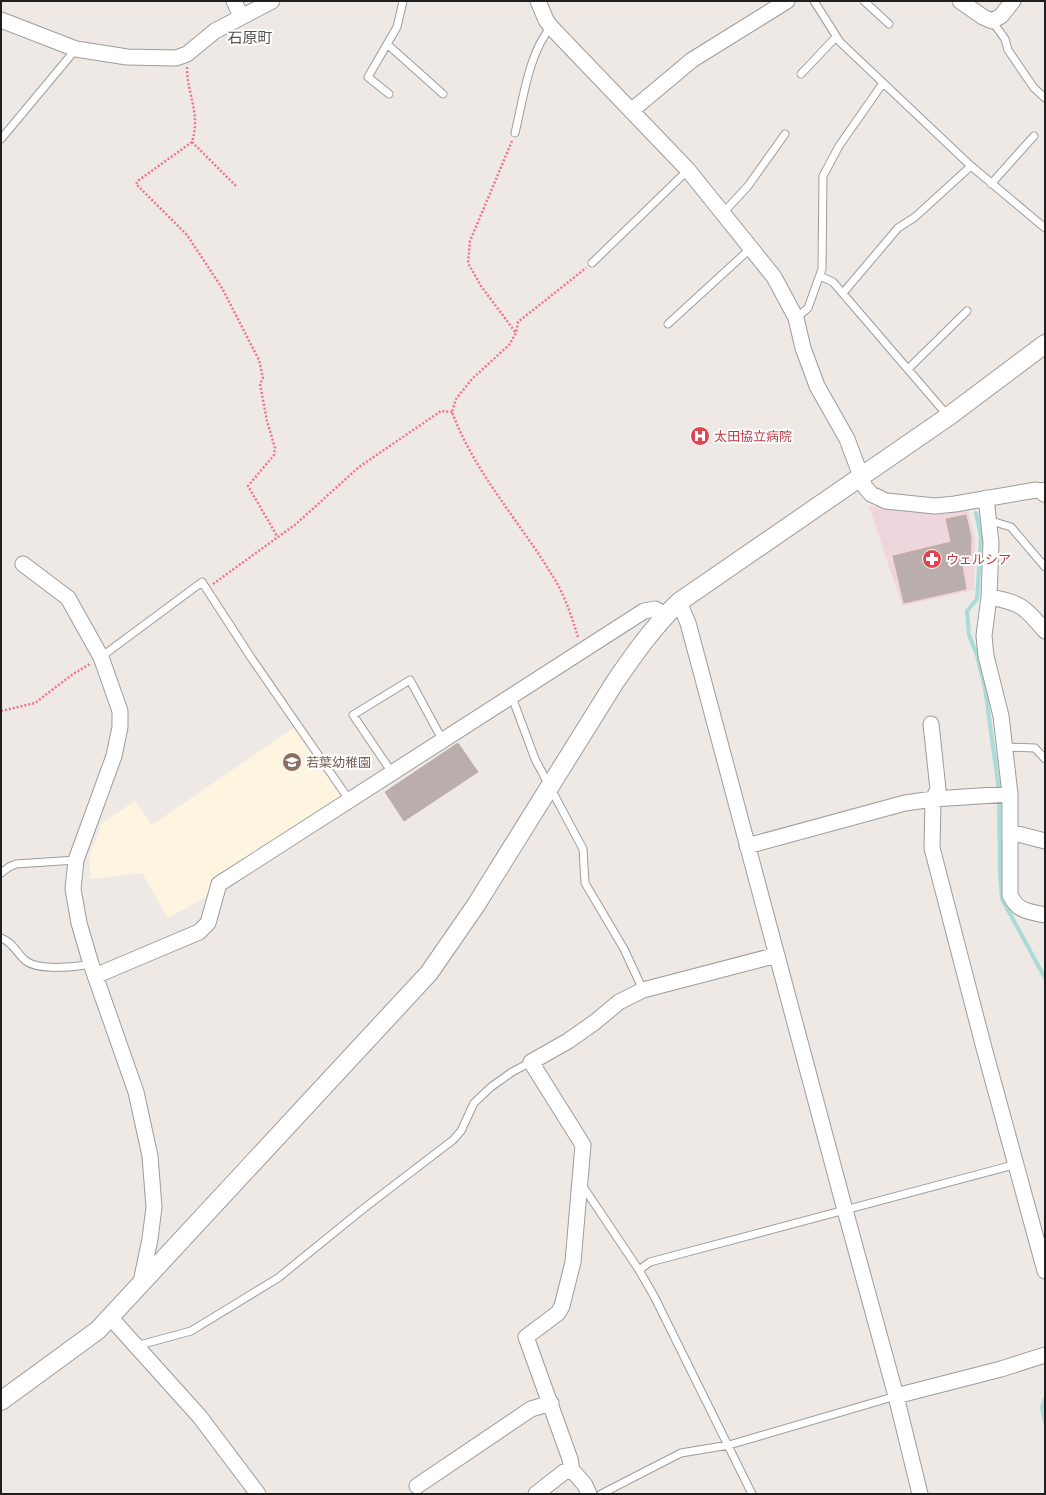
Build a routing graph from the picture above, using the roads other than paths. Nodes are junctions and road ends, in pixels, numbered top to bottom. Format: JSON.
{"nodes":[{"id":1,"x":234,"y":1,"type":"edge"},
{"id":2,"x":272,"y":1,"type":"edge"},
{"id":3,"x":403,"y":1,"type":"edge"},
{"id":4,"x":538,"y":1,"type":"edge"},
{"id":5,"x":787,"y":1,"type":"edge"},
{"id":6,"x":814,"y":1,"type":"edge"},
{"id":7,"x":864,"y":1,"type":"edge"},
{"id":8,"x":960,"y":1,"type":"edge"},
{"id":9,"x":1013,"y":1,"type":"edge"},
{"id":10,"x":241,"y":16,"type":"junction"},
{"id":11,"x":1,"y":20,"type":"edge"},
{"id":12,"x":992,"y":21,"type":"junction"},
{"id":13,"x":889,"y":24,"type":"dead end"},
{"id":14,"x":551,"y":27,"type":"junction"},
{"id":15,"x":836,"y":37,"type":"junction"},
{"id":16,"x":387,"y":44,"type":"junction"},
{"id":17,"x":76,"y":49,"type":"junction"},
{"id":18,"x":800,"y":74,"type":"dead end"},
{"id":19,"x":883,"y":83,"type":"junction"},
{"id":20,"x":389,"y":94,"type":"dead end"},
{"id":21,"x":443,"y":94,"type":"dead end"},
{"id":22,"x":1045,"y":98,"type":"edge"},
{"id":23,"x":631,"y":111,"type":"junction"},
{"id":24,"x":515,"y":132,"type":"road end"},
{"id":25,"x":785,"y":134,"type":"dead end"},
{"id":26,"x":1034,"y":136,"type":"dead end"},
{"id":27,"x":1,"y":139,"type":"edge"},
{"id":28,"x":971,"y":166,"type":"junction"},
{"id":29,"x":688,"y":170,"type":"junction"},
{"id":30,"x":990,"y":184,"type":"junction"},
{"id":31,"x":723,"y":213,"type":"junction"},
{"id":32,"x":1045,"y":228,"type":"edge"},
{"id":33,"x":751,"y":248,"type":"junction"},
{"id":34,"x":592,"y":263,"type":"road end"},
{"id":35,"x":820,"y":276,"type":"junction"},
{"id":36,"x":843,"y":293,"type":"junction"},
{"id":37,"x":967,"y":311,"type":"dead end"},
{"id":38,"x":796,"y":318,"type":"junction"},
{"id":39,"x":668,"y":324,"type":"dead end"},
{"id":40,"x":1045,"y":344,"type":"edge"},
{"id":41,"x":908,"y":369,"type":"junction"},
{"id":42,"x":948,"y":416,"type":"junction"},
{"id":43,"x":861,"y":477,"type":"junction"},
{"id":44,"x":1045,"y":492,"type":"edge"},
{"id":45,"x":986,"y":498,"type":"junction"},
{"id":46,"x":988,"y":520,"type":"junction"},
{"id":47,"x":23,"y":564,"type":"dead end"},
{"id":48,"x":1045,"y":567,"type":"edge"},
{"id":49,"x":989,"y":597,"type":"junction"},
{"id":50,"x":679,"y":602,"type":"junction"},
{"id":51,"x":666,"y":615,"type":"junction"},
{"id":52,"x":1045,"y":631,"type":"edge"},
{"id":53,"x":101,"y":657,"type":"junction"},
{"id":54,"x":512,"y":697,"type":"junction"},
{"id":55,"x":931,"y":724,"type":"dead end"},
{"id":56,"x":443,"y":741,"type":"junction"},
{"id":57,"x":1005,"y":747,"type":"junction"},
{"id":58,"x":1045,"y":759,"type":"edge"},
{"id":59,"x":393,"y":774,"type":"junction"},
{"id":60,"x":551,"y":786,"type":"junction"},
{"id":61,"x":1010,"y":794,"type":"junction"},
{"id":62,"x":933,"y":799,"type":"junction"},
{"id":63,"x":350,"y":801,"type":"junction"},
{"id":64,"x":1010,"y":832,"type":"junction"},
{"id":65,"x":1045,"y":841,"type":"edge"},
{"id":66,"x":747,"y":846,"type":"junction"},
{"id":67,"x":76,"y":860,"type":"junction"},
{"id":68,"x":1,"y":873,"type":"edge"},
{"id":69,"x":1045,"y":915,"type":"edge"},
{"id":70,"x":1,"y":938,"type":"edge"},
{"id":71,"x":777,"y":955,"type":"junction"},
{"id":72,"x":93,"y":970,"type":"junction"},
{"id":73,"x":643,"y":990,"type":"junction"},
{"id":74,"x":530,"y":1062,"type":"junction"},
{"id":75,"x":1017,"y":1164,"type":"junction"},
{"id":76,"x":579,"y":1180,"type":"junction"},
{"id":77,"x":845,"y":1210,"type":"junction"},
{"id":78,"x":1044,"y":1263,"type":"edge"},
{"id":79,"x":639,"y":1270,"type":"junction"},
{"id":80,"x":141,"y":1282,"type":"junction"},
{"id":81,"x":110,"y":1317,"type":"junction"},
{"id":82,"x":136,"y":1346,"type":"junction"},
{"id":83,"x":1045,"y":1355,"type":"edge"},
{"id":84,"x":896,"y":1396,"type":"junction"},
{"id":85,"x":1,"y":1401,"type":"edge"},
{"id":86,"x":551,"y":1403,"type":"junction"},
{"id":87,"x":729,"y":1445,"type":"junction"},
{"id":88,"x":572,"y":1470,"type":"junction"},
{"id":89,"x":417,"y":1486,"type":"dead end"},
{"id":90,"x":258,"y":1494,"type":"edge"},
{"id":91,"x":536,"y":1494,"type":"edge"},
{"id":92,"x":589,"y":1494,"type":"edge"},
{"id":93,"x":601,"y":1494,"type":"edge"},
{"id":94,"x":752,"y":1494,"type":"edge"},
{"id":95,"x":920,"y":1494,"type":"edge"}],
"edges":[{"from":1,"to":10,"type":"street"},
{"from":2,"to":10,"type":"street"},
{"from":3,"to":16,"type":"lane"},
{"from":4,"to":14,"type":"street"},
{"from":5,"to":23,"type":"street"},
{"from":6,"to":15,"type":"lane"},
{"from":7,"to":13,"type":"lane"},
{"from":8,"to":12,"type":"street"},
{"from":9,"to":12,"type":"street"},
{"from":10,"to":17,"type":"street"},
{"from":11,"to":17,"type":"street"},
{"from":12,"to":22,"type":"lane"},
{"from":14,"to":23,"type":"street"},
{"from":14,"to":24,"type":"lane"},
{"from":15,"to":18,"type":"lane"},
{"from":15,"to":19,"type":"lane"},
{"from":16,"to":20,"type":"lane"},
{"from":16,"to":21,"type":"lane"},
{"from":17,"to":27,"type":"lane"},
{"from":19,"to":28,"type":"lane"},
{"from":19,"to":35,"type":"lane"},
{"from":23,"to":29,"type":"street"},
{"from":25,"to":31,"type":"lane"},
{"from":26,"to":30,"type":"lane"},
{"from":28,"to":30,"type":"lane"},
{"from":28,"to":36,"type":"lane"},
{"from":29,"to":31,"type":"street"},
{"from":29,"to":34,"type":"lane"},
{"from":30,"to":32,"type":"lane"},
{"from":31,"to":33,"type":"street"},
{"from":33,"to":38,"type":"street"},
{"from":33,"to":39,"type":"lane"},
{"from":35,"to":36,"type":"lane"},
{"from":35,"to":38,"type":"lane"},
{"from":36,"to":41,"type":"lane"},
{"from":37,"to":41,"type":"lane"},
{"from":38,"to":43,"type":"street"},
{"from":40,"to":42,"type":"street"},
{"from":41,"to":42,"type":"lane"},
{"from":42,"to":43,"type":"street"},
{"from":43,"to":45,"type":"street"},
{"from":43,"to":50,"type":"street"},
{"from":44,"to":45,"type":"street"},
{"from":45,"to":46,"type":"street"},
{"from":46,"to":48,"type":"lane"},
{"from":46,"to":49,"type":"street"},
{"from":47,"to":53,"type":"street"},
{"from":49,"to":52,"type":"street"},
{"from":49,"to":57,"type":"street"},
{"from":50,"to":51,"type":"street"},
{"from":50,"to":66,"type":"street"},
{"from":51,"to":54,"type":"street"},
{"from":51,"to":60,"type":"street"},
{"from":53,"to":63,"type":"lane"},
{"from":53,"to":67,"type":"street"},
{"from":54,"to":56,"type":"street"},
{"from":54,"to":60,"type":"lane"},
{"from":55,"to":62,"type":"street"},
{"from":56,"to":59,"type":"street"},
{"from":56,"to":59,"type":"lane"},
{"from":57,"to":58,"type":"lane"},
{"from":57,"to":61,"type":"street"},
{"from":59,"to":63,"type":"street"},
{"from":60,"to":73,"type":"lane"},
{"from":60,"to":80,"type":"street"},
{"from":61,"to":62,"type":"street"},
{"from":61,"to":64,"type":"street"},
{"from":62,"to":66,"type":"street"},
{"from":62,"to":75,"type":"street"},
{"from":63,"to":72,"type":"street"},
{"from":64,"to":65,"type":"street"},
{"from":64,"to":69,"type":"street"},
{"from":66,"to":71,"type":"street"},
{"from":67,"to":68,"type":"lane"},
{"from":67,"to":72,"type":"street"},
{"from":70,"to":72,"type":"lane"},
{"from":71,"to":73,"type":"street"},
{"from":71,"to":77,"type":"street"},
{"from":72,"to":80,"type":"street"},
{"from":73,"to":74,"type":"street"},
{"from":74,"to":76,"type":"street"},
{"from":74,"to":82,"type":"lane"},
{"from":75,"to":77,"type":"lane"},
{"from":75,"to":78,"type":"street"},
{"from":76,"to":79,"type":"lane"},
{"from":76,"to":86,"type":"street"},
{"from":77,"to":79,"type":"lane"},
{"from":77,"to":84,"type":"street"},
{"from":79,"to":87,"type":"lane"},
{"from":80,"to":81,"type":"street"},
{"from":81,"to":82,"type":"street"},
{"from":81,"to":85,"type":"street"},
{"from":82,"to":90,"type":"street"},
{"from":83,"to":84,"type":"street"},
{"from":84,"to":87,"type":"lane"},
{"from":84,"to":95,"type":"street"},
{"from":86,"to":88,"type":"street"},
{"from":86,"to":89,"type":"street"},
{"from":87,"to":93,"type":"lane"},
{"from":87,"to":94,"type":"lane"},
{"from":88,"to":91,"type":"street"},
{"from":88,"to":92,"type":"street"}]}
